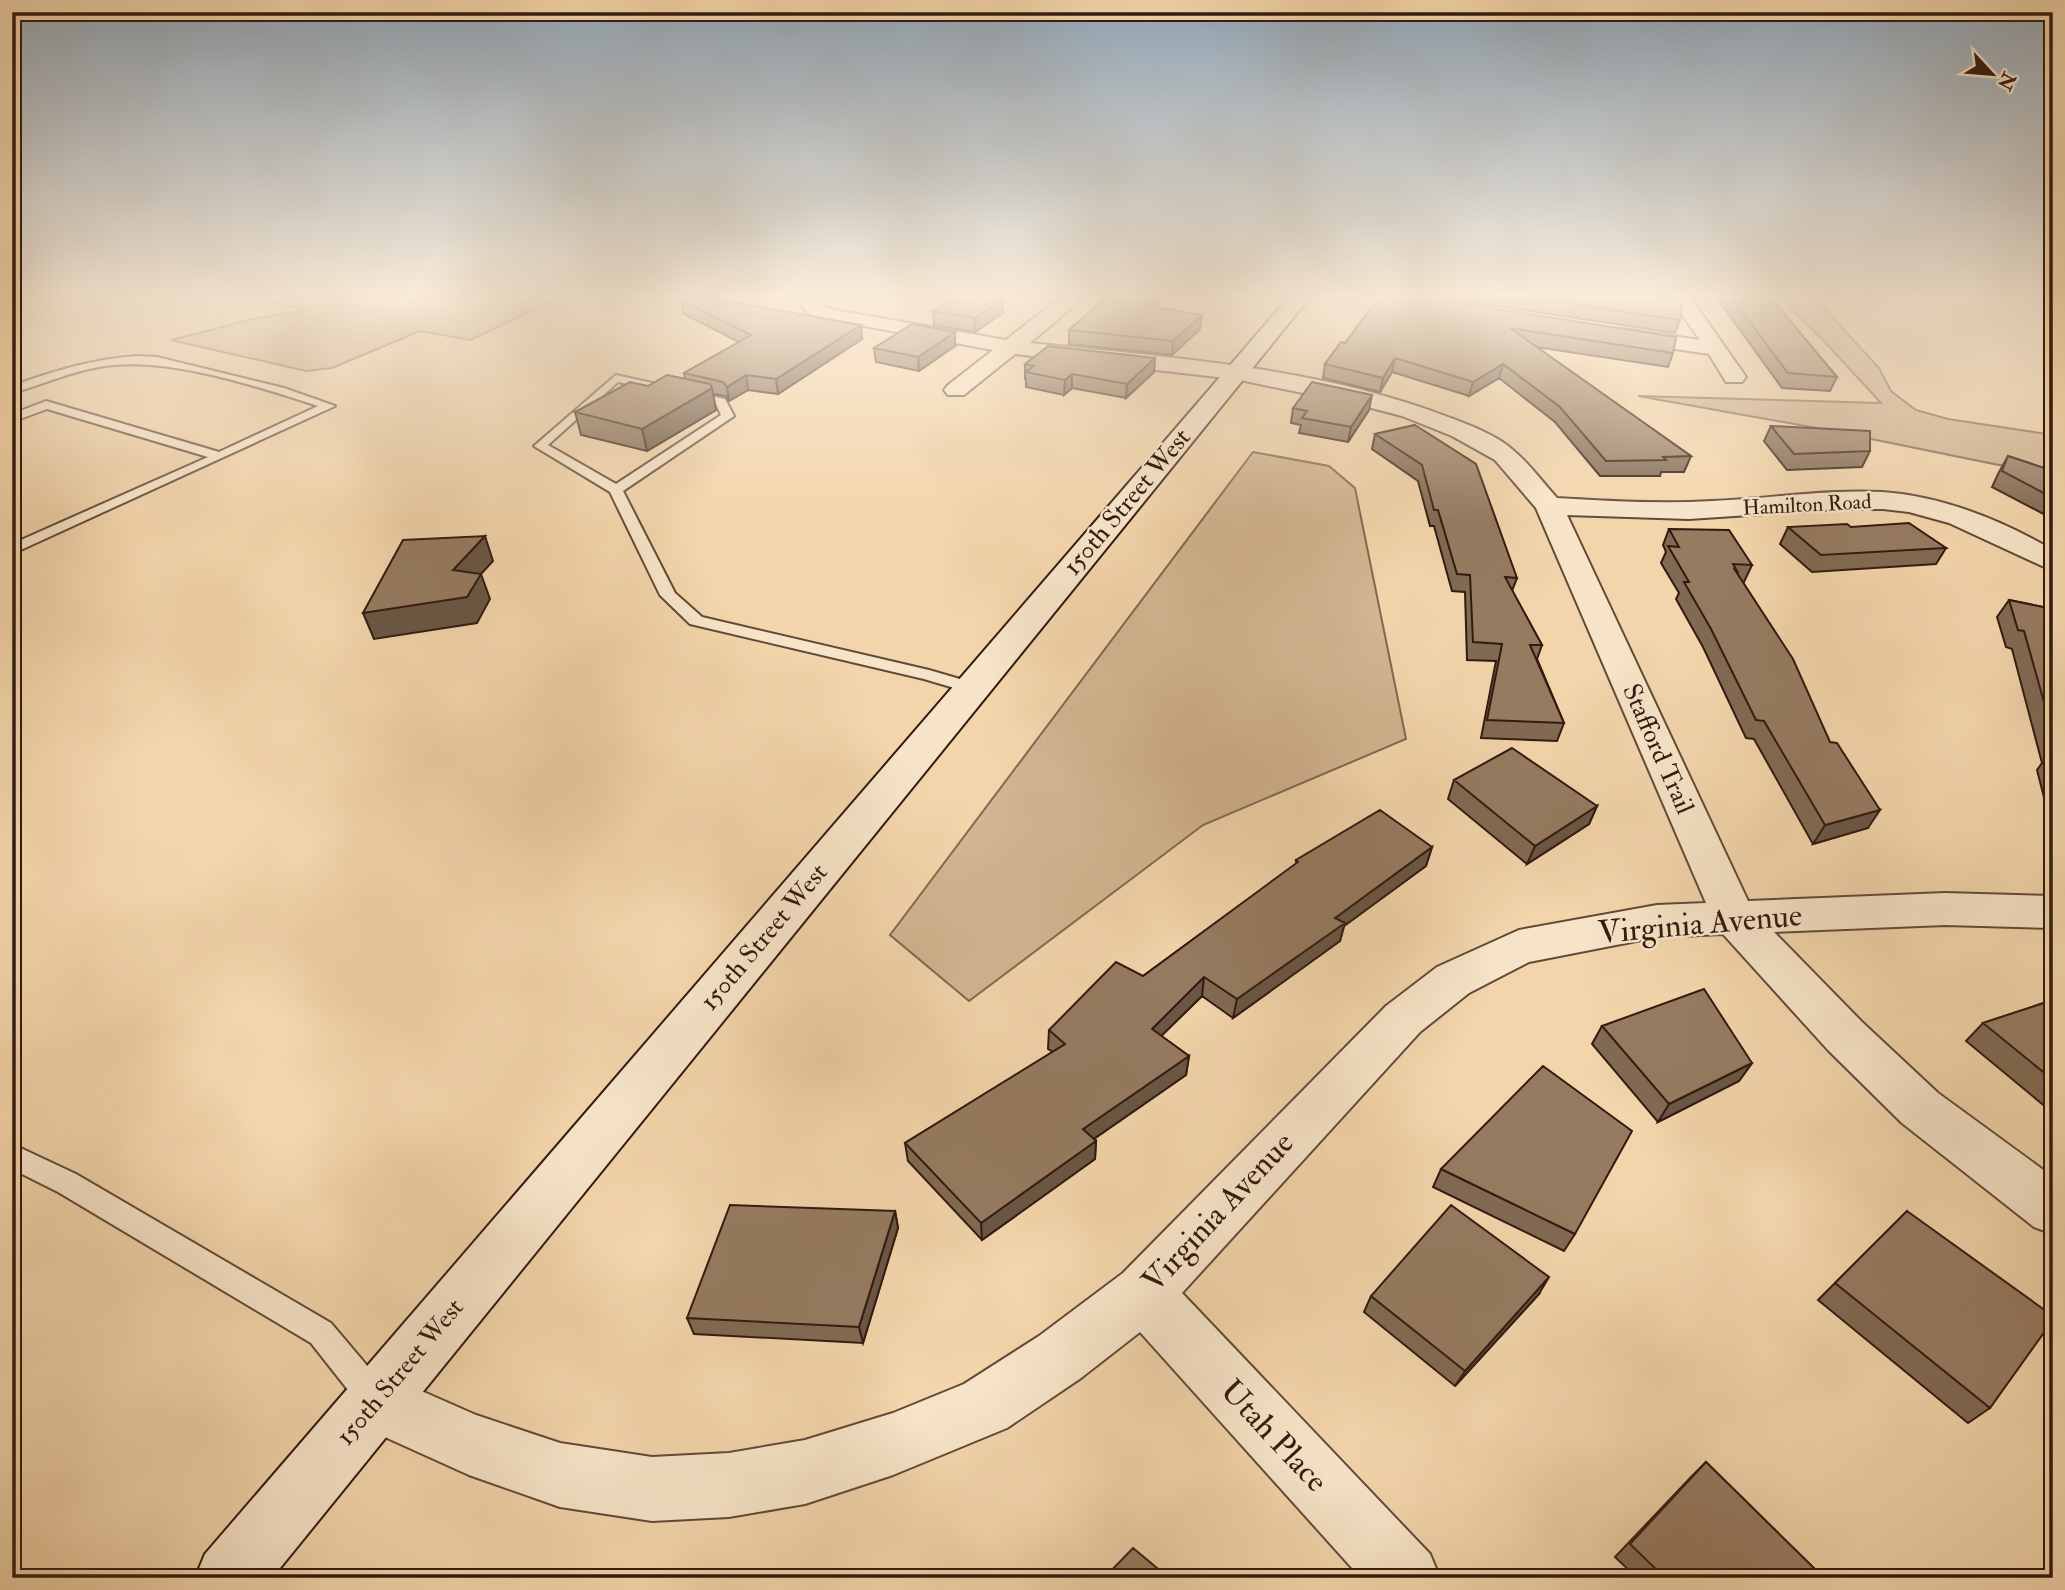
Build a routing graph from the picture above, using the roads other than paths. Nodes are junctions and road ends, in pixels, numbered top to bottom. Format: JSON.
{"nodes":[{"id":1,"x":68,"y":371,"type":"edge"},
{"id":2,"x":203,"y":371,"type":"edge"},
{"id":3,"x":980,"y":371,"type":"edge"},
{"id":4,"x":1228,"y":371,"type":"edge"},
{"id":5,"x":1730,"y":371,"type":"edge"},
{"id":6,"x":1235,"y":372,"type":"junction"},
{"id":7,"x":1734,"y":377,"type":"dead end"},
{"id":8,"x":12,"y":390,"type":"edge"},
{"id":9,"x":956,"y":390,"type":"dead end"},
{"id":10,"x":12,"y":418,"type":"edge"},
{"id":11,"x":220,"y":456,"type":"junction"},
{"id":12,"x":616,"y":490,"type":"junction"},
{"id":13,"x":1549,"y":506,"type":"junction"},
{"id":14,"x":12,"y":550,"type":"edge"},
{"id":15,"x":2053,"y":562,"type":"edge"},
{"id":16,"x":971,"y":688,"type":"junction"},
{"id":17,"x":2053,"y":912,"type":"edge"},
{"id":18,"x":1735,"y":919,"type":"junction"},
{"id":19,"x":12,"y":1156,"type":"edge"},
{"id":20,"x":2053,"y":1209,"type":"edge"},
{"id":21,"x":1143,"y":1293,"type":"junction"},
{"id":22,"x":376,"y":1401,"type":"junction"},
{"id":23,"x":229,"y":1578,"type":"edge"},
{"id":24,"x":1406,"y":1578,"type":"edge"}],
"edges":[{"from":1,"to":8,"type":"lane"},
{"from":2,"to":11,"type":"lane"},
{"from":3,"to":9,"type":"street"},
{"from":4,"to":6,"type":"street","name":"Stafford Trail"},
{"from":5,"to":7,"type":"street"},
{"from":6,"to":13,"type":"street","name":"Stafford Trail"},
{"from":6,"to":16,"type":"street","name":"150th Street West"},
{"from":10,"to":11,"type":"lane"},
{"from":11,"to":14,"type":"lane"},
{"from":12,"to":12,"type":"lane"},
{"from":12,"to":16,"type":"lane"},
{"from":13,"to":15,"type":"street","name":"Hamilton Road"},
{"from":13,"to":18,"type":"street","name":"Stafford Trail"},
{"from":16,"to":22,"type":"street","name":"150th Street West"},
{"from":17,"to":18,"type":"street","name":"Virginia Avenue"},
{"from":18,"to":20,"type":"street","name":"Stafford Trail"},
{"from":18,"to":21,"type":"street","name":"Virginia Avenue"},
{"from":19,"to":22,"type":"lane"},
{"from":21,"to":22,"type":"street","name":"Virginia Avenue"},
{"from":21,"to":24,"type":"street","name":"Utah Place"},
{"from":22,"to":23,"type":"street","name":"150th Street West"}]}
